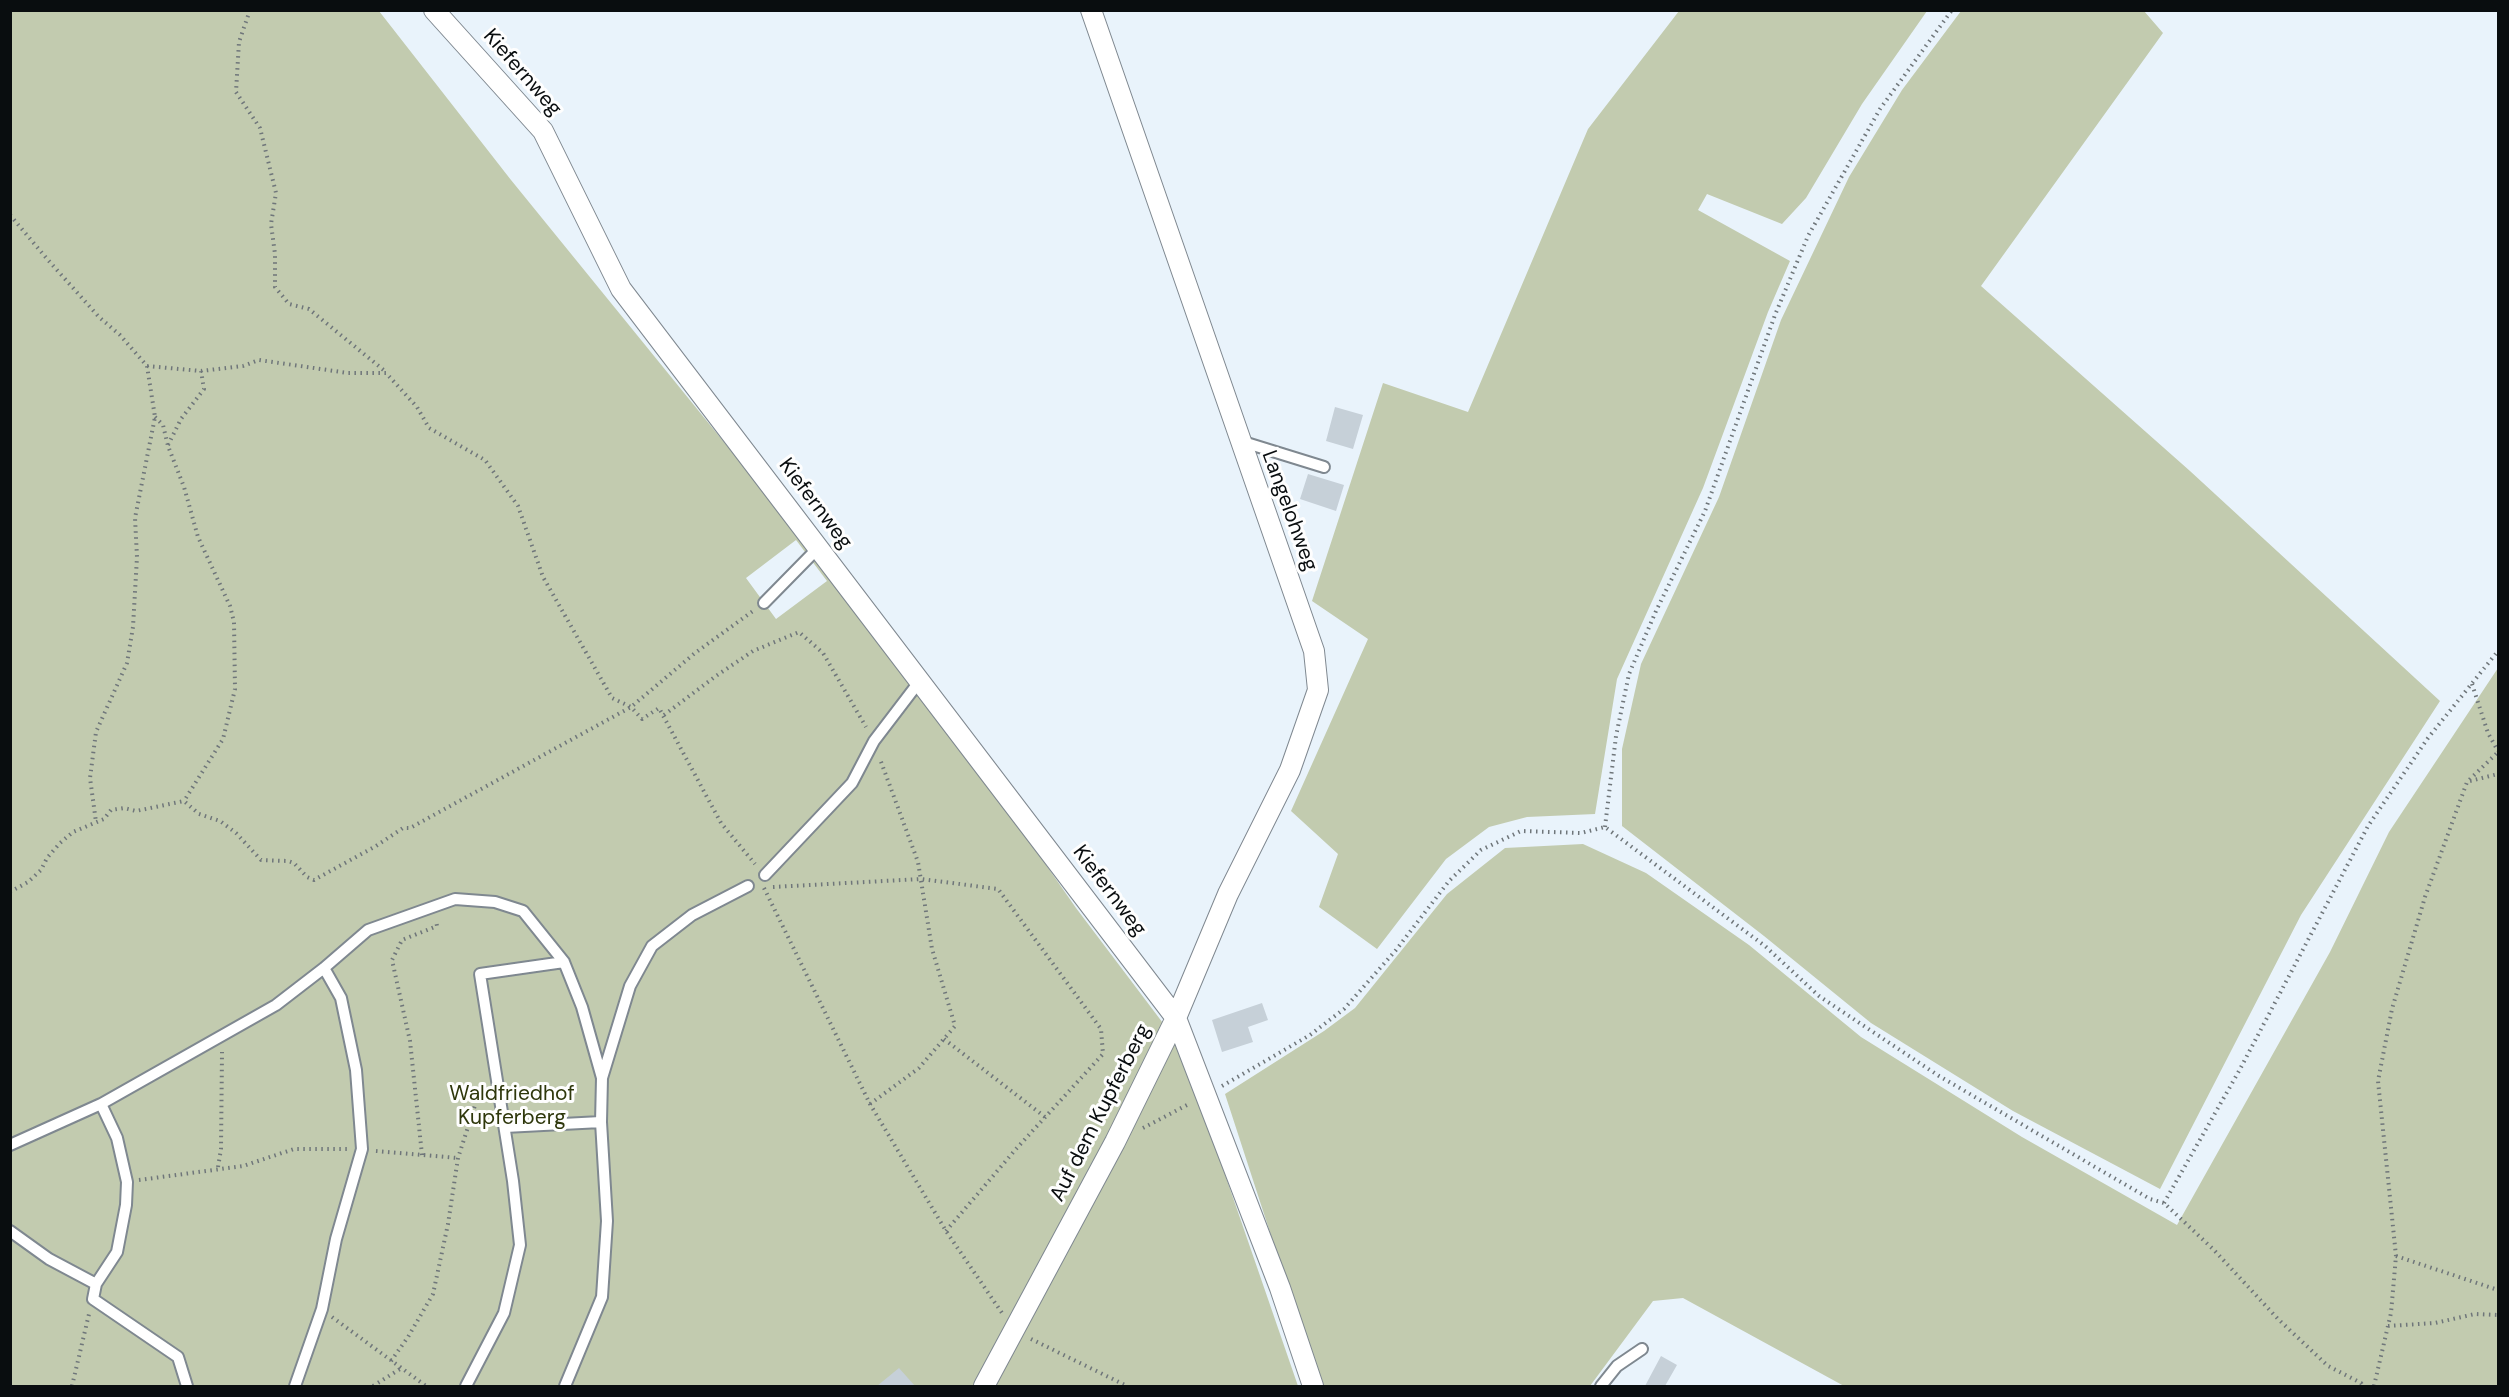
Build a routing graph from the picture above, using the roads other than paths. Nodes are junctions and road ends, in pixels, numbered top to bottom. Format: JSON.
{"nodes":[{"id":1,"x":434,"y":10,"type":"edge"},
{"id":2,"x":1091,"y":10,"type":"edge"},
{"id":3,"x":1239,"y":441,"type":"junction"},
{"id":4,"x":1324,"y":467,"type":"dead end"},
{"id":5,"x":818,"y":548,"type":"junction"},
{"id":6,"x":764,"y":603,"type":"road end"},
{"id":7,"x":920,"y":682,"type":"junction"},
{"id":8,"x":765,"y":875,"type":"road end"},
{"id":9,"x":748,"y":886,"type":"road end"},
{"id":10,"x":564,"y":962,"type":"junction"},
{"id":11,"x":324,"y":968,"type":"junction"},
{"id":12,"x":1176,"y":1018,"type":"junction"},
{"id":13,"x":602,"y":1078,"type":"junction"},
{"id":14,"x":101,"y":1104,"type":"junction"},
{"id":15,"x":601,"y":1122,"type":"junction"},
{"id":16,"x":505,"y":1127,"type":"junction"},
{"id":17,"x":10,"y":1145,"type":"edge"},
{"id":18,"x":10,"y":1231,"type":"edge"},
{"id":19,"x":96,"y":1284,"type":"junction"},
{"id":20,"x":1642,"y":1349,"type":"dead end"},
{"id":21,"x":187,"y":1386,"type":"edge"},
{"id":22,"x":295,"y":1386,"type":"edge"},
{"id":23,"x":466,"y":1386,"type":"edge"},
{"id":24,"x":566,"y":1386,"type":"edge"},
{"id":25,"x":984,"y":1386,"type":"edge"},
{"id":26,"x":1313,"y":1386,"type":"edge"},
{"id":27,"x":1601,"y":1386,"type":"edge"}],
"edges":[{"from":1,"to":5,"type":"street","name":"Kiefernweg"},
{"from":2,"to":3,"type":"street","name":"Langelohweg"},
{"from":3,"to":4,"type":"lane"},
{"from":3,"to":12,"type":"street","name":"Langelohweg"},
{"from":5,"to":6,"type":"lane"},
{"from":5,"to":7,"type":"street","name":"Kiefernweg"},
{"from":7,"to":8,"type":"lane"},
{"from":7,"to":12,"type":"street","name":"Kiefernweg"},
{"from":9,"to":13,"type":"lane"},
{"from":10,"to":11,"type":"lane"},
{"from":10,"to":13,"type":"lane"},
{"from":10,"to":16,"type":"lane"},
{"from":11,"to":14,"type":"lane"},
{"from":11,"to":22,"type":"lane"},
{"from":12,"to":25,"type":"street","name":"Auf dem Kupferberg"},
{"from":12,"to":26,"type":"street","name":"Auf dem Kupferberg"},
{"from":13,"to":15,"type":"lane"},
{"from":14,"to":17,"type":"lane"},
{"from":14,"to":19,"type":"lane"},
{"from":15,"to":16,"type":"lane"},
{"from":15,"to":24,"type":"lane"},
{"from":16,"to":23,"type":"lane"},
{"from":18,"to":19,"type":"lane"},
{"from":19,"to":21,"type":"lane"},
{"from":20,"to":27,"type":"lane"}]}
